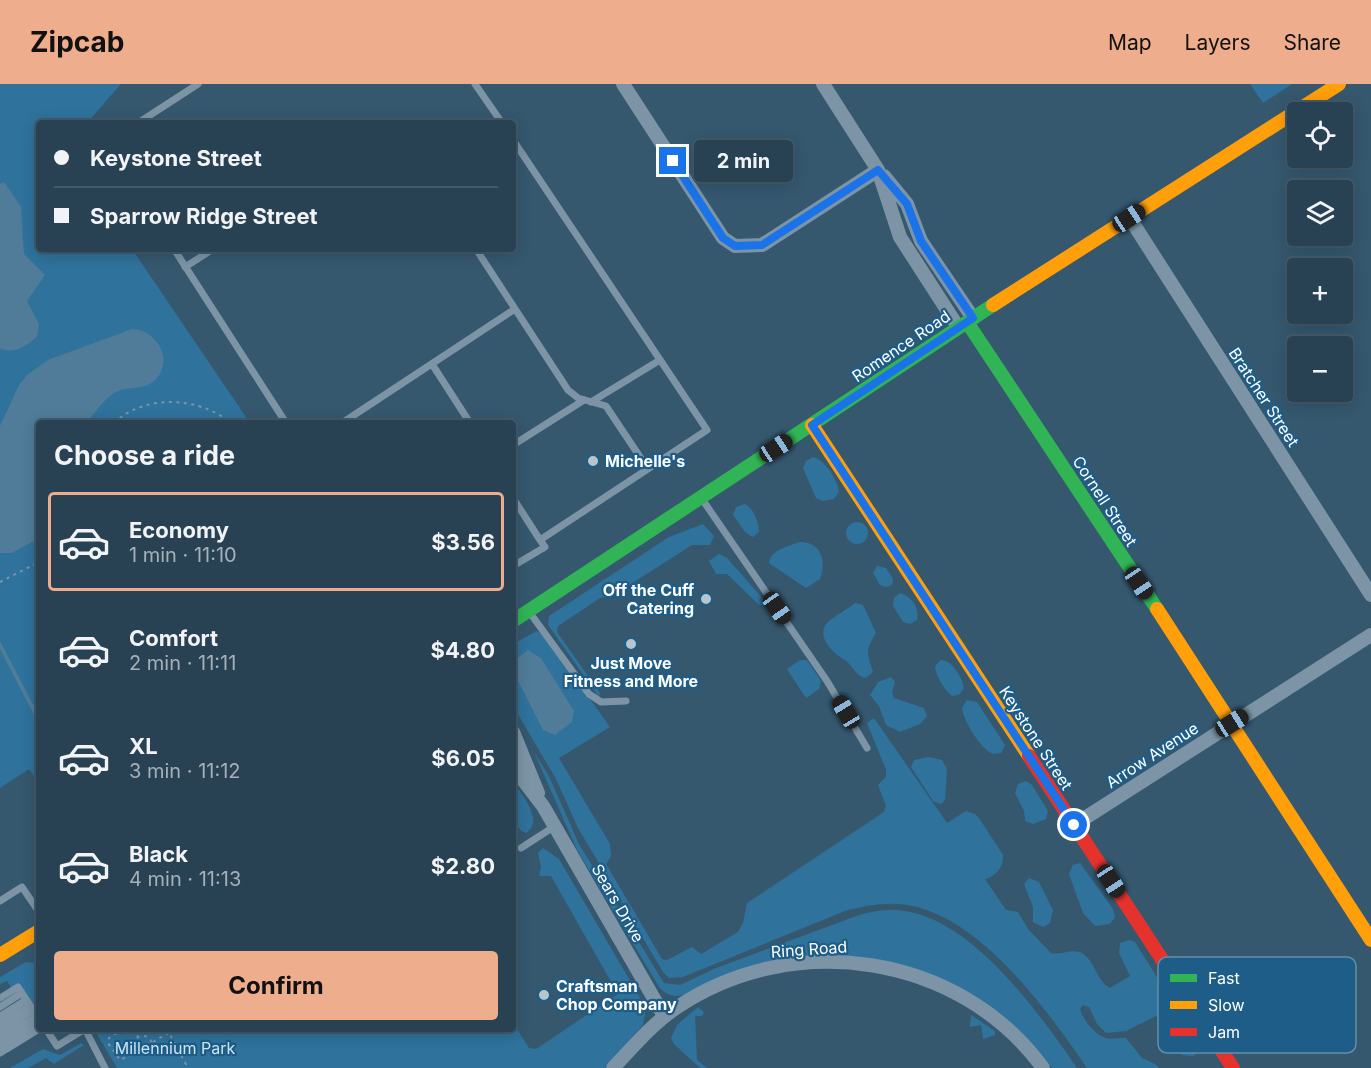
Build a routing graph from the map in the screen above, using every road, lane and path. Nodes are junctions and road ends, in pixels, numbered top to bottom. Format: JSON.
{"nodes":[{"id":1,"x":198,"y":84,"type":"edge"},
{"id":2,"x":476,"y":84,"type":"edge"},
{"id":3,"x":623,"y":84,"type":"edge"},
{"id":4,"x":823,"y":84,"type":"edge"},
{"id":5,"x":1339,"y":84,"type":"edge"},
{"id":6,"x":143,"y":120,"type":"edge"},
{"id":7,"x":499,"y":120,"type":"edge"},
{"id":8,"x":516,"y":144,"type":"edge"},
{"id":9,"x":878,"y":170,"type":"junction"},
{"id":10,"x":1129,"y":218,"type":"junction"},
{"id":11,"x":176,"y":252,"type":"edge"},
{"id":12,"x":208,"y":252,"type":"edge"},
{"id":13,"x":478,"y":252,"type":"edge"},
{"id":14,"x":185,"y":267,"type":"junction"},
{"id":15,"x":515,"y":309,"type":"junction"},
{"id":16,"x":966,"y":323,"type":"junction"},
{"id":17,"x":660,"y":360,"type":"junction"},
{"id":18,"x":432,"y":364,"type":"junction"},
{"id":19,"x":587,"y":401,"type":"junction"},
{"id":20,"x":119,"y":420,"type":"edge"},
{"id":21,"x":226,"y":420,"type":"edge"},
{"id":22,"x":284,"y":420,"type":"edge"},
{"id":23,"x":347,"y":420,"type":"edge"},
{"id":24,"x":468,"y":420,"type":"edge"},
{"id":25,"x":812,"y":425,"type":"junction"},
{"id":26,"x":516,"y":443,"type":"edge"},
{"id":27,"x":648,"y":469,"type":"junction"},
{"id":28,"x":700,"y":497,"type":"junction"},
{"id":29,"x":516,"y":503,"type":"edge"},
{"id":30,"x":540,"y":540,"type":"junction"},
{"id":31,"x":36,"y":564,"type":"edge"},
{"id":32,"x":516,"y":564,"type":"edge"},
{"id":33,"x":0,"y":582,"type":"edge"},
{"id":34,"x":1371,"y":594,"type":"edge"},
{"id":35,"x":528,"y":611,"type":"junction"},
{"id":36,"x":516,"y":619,"type":"edge"},
{"id":37,"x":1371,"y":635,"type":"edge"},
{"id":38,"x":626,"y":701,"type":"dead end"},
{"id":39,"x":1232,"y":723,"type":"junction"},
{"id":40,"x":516,"y":739,"type":"edge"},
{"id":41,"x":867,"y":748,"type":"dead end"},
{"id":42,"x":516,"y":771,"type":"edge"},
{"id":43,"x":543,"y":806,"type":"junction"},
{"id":44,"x":1074,"y":825,"type":"junction"},
{"id":45,"x":555,"y":826,"type":"junction"},
{"id":46,"x":521,"y":848,"type":"dead end"},
{"id":47,"x":0,"y":901,"type":"edge"},
{"id":48,"x":36,"y":908,"type":"edge"},
{"id":49,"x":36,"y":937,"type":"edge"},
{"id":50,"x":1371,"y":940,"type":"edge"},
{"id":51,"x":0,"y":955,"type":"edge"},
{"id":52,"x":1160,"y":957,"type":"edge"},
{"id":53,"x":0,"y":998,"type":"edge"},
{"id":54,"x":0,"y":1007,"type":"edge"},
{"id":55,"x":32,"y":1009,"type":"edge"},
{"id":56,"x":0,"y":1016,"type":"edge"},
{"id":57,"x":664,"y":1016,"type":"junction"},
{"id":58,"x":0,"y":1024,"type":"edge"},
{"id":59,"x":0,"y":1031,"type":"edge"},
{"id":60,"x":36,"y":1031,"type":"edge"},
{"id":61,"x":48,"y":1032,"type":"edge"},
{"id":62,"x":80,"y":1032,"type":"edge"},
{"id":63,"x":87,"y":1032,"type":"edge"},
{"id":64,"x":112,"y":1032,"type":"edge"},
{"id":65,"x":118,"y":1032,"type":"edge"},
{"id":66,"x":135,"y":1032,"type":"edge"},
{"id":67,"x":167,"y":1032,"type":"edge"},
{"id":68,"x":169,"y":1032,"type":"edge"},
{"id":69,"x":114,"y":1035,"type":"junction"},
{"id":70,"x":138,"y":1037,"type":"junction"},
{"id":71,"x":0,"y":1039,"type":"edge"},
{"id":72,"x":153,"y":1042,"type":"junction"},
{"id":73,"x":0,"y":1046,"type":"edge"},
{"id":74,"x":137,"y":1052,"type":"junction"},
{"id":75,"x":0,"y":1053,"type":"edge"},
{"id":76,"x":1223,"y":1053,"type":"edge"},
{"id":77,"x":105,"y":1068,"type":"edge"},
{"id":78,"x":188,"y":1068,"type":"edge"},
{"id":79,"x":613,"y":1068,"type":"edge"},
{"id":80,"x":1043,"y":1068,"type":"edge"},
{"id":81,"x":1233,"y":1068,"type":"edge"}],
"edges":[{"from":1,"to":6,"type":"lane"},
{"from":2,"to":7,"type":"lane"},
{"from":3,"to":9,"type":"street"},
{"from":4,"to":9,"type":"street"},
{"from":5,"to":10,"type":"street","name":"Romence Road"},
{"from":8,"to":17,"type":"lane"},
{"from":9,"to":16,"type":"street"},
{"from":10,"to":16,"type":"street","name":"Romence Road"},
{"from":10,"to":34,"type":"street","name":"Bratcher Street"},
{"from":11,"to":14,"type":"lane"},
{"from":12,"to":14,"type":"lane"},
{"from":13,"to":15,"type":"lane"},
{"from":14,"to":22,"type":"lane"},
{"from":15,"to":18,"type":"lane"},
{"from":15,"to":19,"type":"lane"},
{"from":16,"to":25,"type":"street","name":"Romence Road"},
{"from":16,"to":39,"type":"street","name":"Cornell Street"},
{"from":17,"to":19,"type":"lane"},
{"from":17,"to":27,"type":"lane"},
{"from":18,"to":23,"type":"lane"},
{"from":18,"to":24,"type":"lane"},
{"from":19,"to":26,"type":"lane"},
{"from":19,"to":27,"type":"lane"},
{"from":20,"to":21,"type":"path"},
{"from":25,"to":28,"type":"street","name":"Romence Road"},
{"from":25,"to":44,"type":"street","name":"Keystone Street"},
{"from":27,"to":30,"type":"lane"},
{"from":28,"to":35,"type":"street","name":"Romence Road"},
{"from":28,"to":41,"type":"lane"},
{"from":29,"to":30,"type":"lane"},
{"from":30,"to":32,"type":"lane"},
{"from":31,"to":33,"type":"path"},
{"from":35,"to":36,"type":"street","name":"Romence Road"},
{"from":35,"to":38,"type":"lane"},
{"from":37,"to":39,"type":"street","name":"Arrow Avenue"},
{"from":39,"to":44,"type":"street","name":"Arrow Avenue"},
{"from":39,"to":50,"type":"street","name":"Cornell Street"},
{"from":40,"to":43,"type":"street","name":"Sears Drive"},
{"from":42,"to":43,"type":"street","name":"Sears Drive"},
{"from":43,"to":45,"type":"street","name":"Sears Drive"},
{"from":44,"to":52,"type":"street","name":"Keystone Street"},
{"from":45,"to":46,"type":"lane"},
{"from":45,"to":57,"type":"street","name":"Sears Drive"},
{"from":47,"to":48,"type":"lane"},
{"from":49,"to":51,"type":"street"},
{"from":53,"to":55,"type":"lane"},
{"from":54,"to":55,"type":"lane"},
{"from":55,"to":56,"type":"lane"},
{"from":55,"to":58,"type":"lane"},
{"from":55,"to":59,"type":"lane"},
{"from":55,"to":71,"type":"lane"},
{"from":55,"to":73,"type":"lane"},
{"from":57,"to":79,"type":"street","name":"Ring Road"},
{"from":57,"to":80,"type":"street","name":"Ring Road"},
{"from":60,"to":75,"type":"lane"},
{"from":61,"to":62,"type":"lane"},
{"from":63,"to":77,"type":"lane"},
{"from":64,"to":69,"type":"path"},
{"from":65,"to":69,"type":"path"},
{"from":66,"to":70,"type":"path"},
{"from":67,"to":72,"type":"path"},
{"from":68,"to":78,"type":"path"},
{"from":69,"to":74,"type":"path"},
{"from":70,"to":72,"type":"path"},
{"from":70,"to":74,"type":"path"},
{"from":72,"to":74,"type":"path"},
{"from":76,"to":81,"type":"street","name":"Keystone Street"}]}
